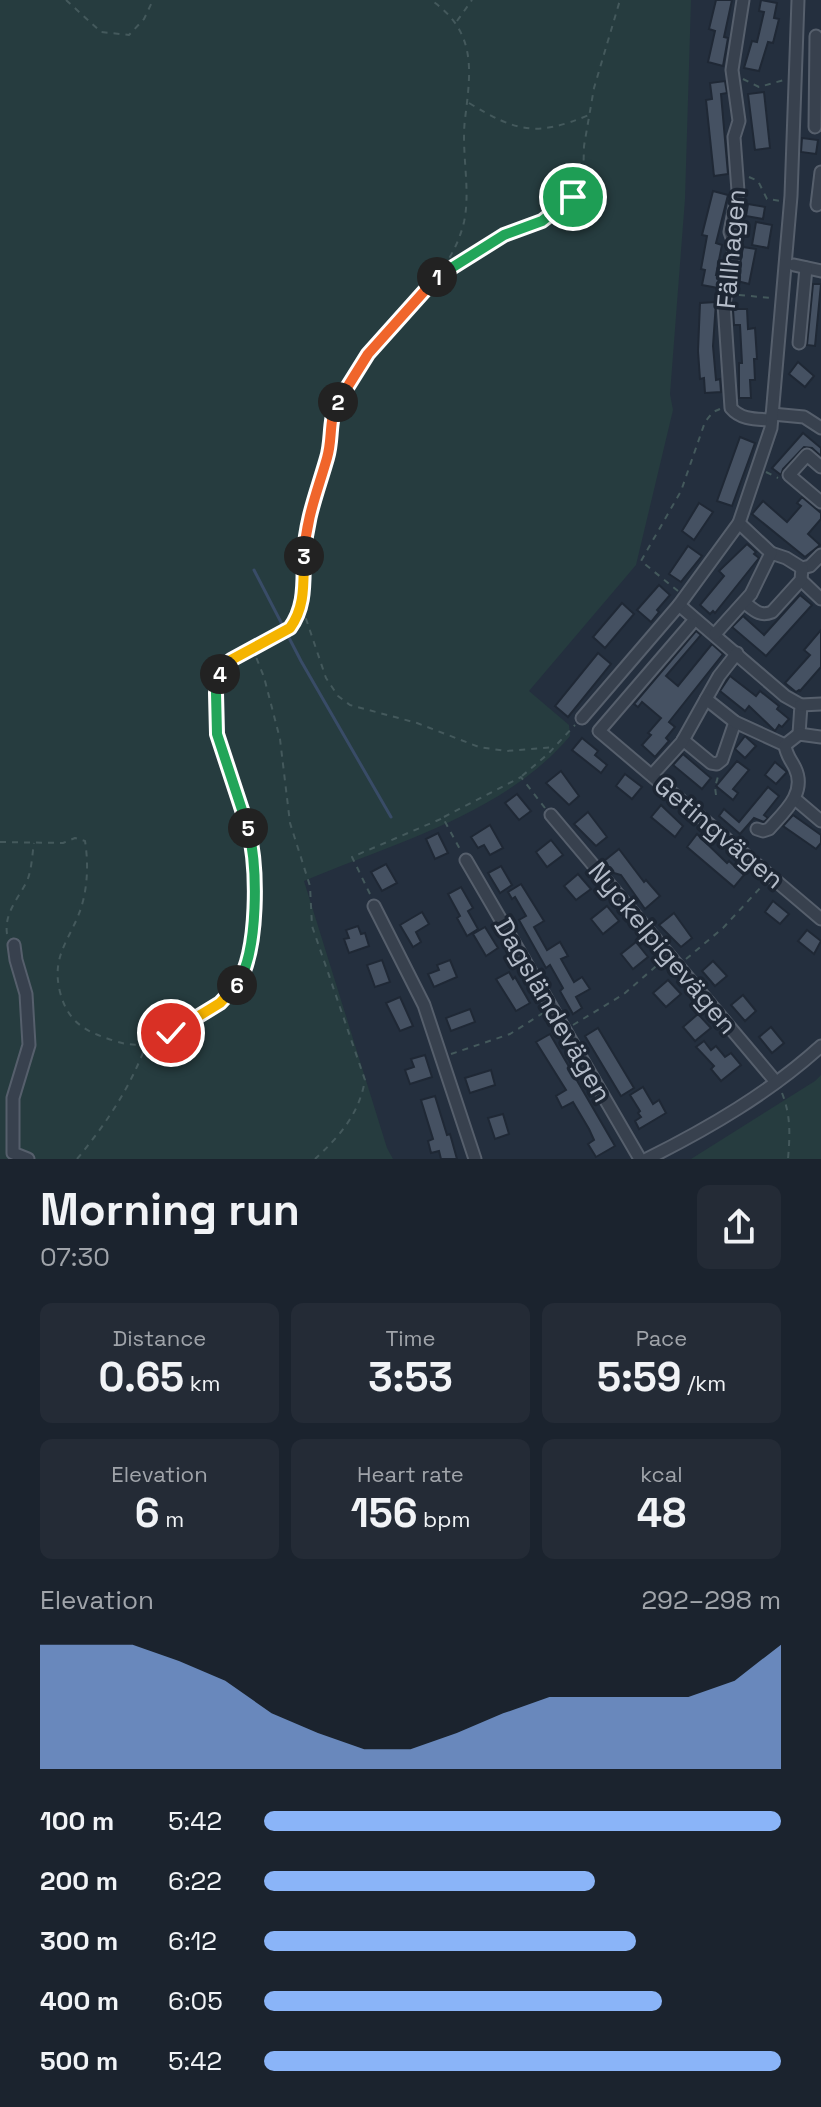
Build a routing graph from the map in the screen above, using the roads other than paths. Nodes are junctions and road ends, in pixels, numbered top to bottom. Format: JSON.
{"nodes":[{"id":1,"x":743,"y":0,"type":"edge"},
{"id":2,"x":798,"y":0,"type":"edge"},
{"id":3,"x":816,"y":36,"type":"dead end"},
{"id":4,"x":816,"y":128,"type":"edge"},
{"id":5,"x":821,"y":172,"type":"edge"},
{"id":6,"x":817,"y":205,"type":"dead end"},
{"id":7,"x":794,"y":265,"type":"dead end"},
{"id":8,"x":806,"y":268,"type":"junction"},
{"id":9,"x":821,"y":271,"type":"edge"},
{"id":10,"x":799,"y":343,"type":"dead end"},
{"id":11,"x":772,"y":417,"type":"junction"},
{"id":12,"x":821,"y":428,"type":"edge"},
{"id":13,"x":821,"y":467,"type":"edge"},
{"id":14,"x":821,"y":502,"type":"edge"},
{"id":15,"x":739,"y":523,"type":"junction"},
{"id":16,"x":771,"y":553,"type":"junction"},
{"id":17,"x":821,"y":555,"type":"edge"},
{"id":18,"x":802,"y":574,"type":"junction"},
{"id":19,"x":821,"y":599,"type":"edge"},
{"id":20,"x":682,"y":601,"type":"junction"},
{"id":21,"x":745,"y":603,"type":"junction"},
{"id":22,"x":691,"y":624,"type":"dead end"},
{"id":23,"x":715,"y":634,"type":"junction"},
{"id":24,"x":737,"y":653,"type":"junction"},
{"id":25,"x":706,"y":699,"type":"junction"},
{"id":26,"x":821,"y":704,"type":"edge"},
{"id":27,"x":801,"y":705,"type":"junction"},
{"id":28,"x":582,"y":718,"type":"road end"},
{"id":29,"x":735,"y":722,"type":"junction"},
{"id":30,"x":799,"y":734,"type":"junction"},
{"id":31,"x":821,"y":737,"type":"edge"},
{"id":32,"x":683,"y":740,"type":"junction"},
{"id":33,"x":785,"y":745,"type":"junction"},
{"id":34,"x":652,"y":775,"type":"junction"},
{"id":35,"x":795,"y":799,"type":"junction"},
{"id":36,"x":551,"y":815,"type":"road end"},
{"id":37,"x":821,"y":821,"type":"edge"},
{"id":38,"x":757,"y":829,"type":"dead end"},
{"id":39,"x":466,"y":860,"type":"road end"},
{"id":40,"x":374,"y":906,"type":"road end"},
{"id":41,"x":821,"y":919,"type":"edge"},
{"id":42,"x":14,"y":945,"type":"road end"},
{"id":43,"x":821,"y":1046,"type":"edge"},
{"id":44,"x":776,"y":1082,"type":"junction"},
{"id":45,"x":28,"y":1159,"type":"edge"},
{"id":46,"x":475,"y":1159,"type":"edge"},
{"id":47,"x":640,"y":1159,"type":"edge"},
{"id":48,"x":647,"y":1159,"type":"edge"}],
"edges":[{"from":1,"to":11,"type":"street","name":"Fällhagen"},
{"from":2,"to":11,"type":"street"},
{"from":3,"to":4,"type":"street"},
{"from":5,"to":6,"type":"street"},
{"from":7,"to":8,"type":"street"},
{"from":8,"to":9,"type":"street"},
{"from":8,"to":10,"type":"street"},
{"from":11,"to":12,"type":"street"},
{"from":11,"to":15,"type":"street"},
{"from":13,"to":14,"type":"street"},
{"from":15,"to":16,"type":"street"},
{"from":15,"to":20,"type":"street"},
{"from":16,"to":18,"type":"street"},
{"from":16,"to":21,"type":"street"},
{"from":17,"to":18,"type":"street"},
{"from":18,"to":19,"type":"street"},
{"from":18,"to":21,"type":"street"},
{"from":20,"to":23,"type":"street"},
{"from":20,"to":28,"type":"street"},
{"from":21,"to":23,"type":"street"},
{"from":22,"to":34,"type":"street","name":"Getingvägen"},
{"from":23,"to":24,"type":"street"},
{"from":24,"to":25,"type":"street"},
{"from":24,"to":27,"type":"street"},
{"from":25,"to":29,"type":"street"},
{"from":25,"to":32,"type":"street"},
{"from":26,"to":27,"type":"street"},
{"from":27,"to":30,"type":"street"},
{"from":29,"to":32,"type":"street"},
{"from":29,"to":33,"type":"street"},
{"from":30,"to":31,"type":"street"},
{"from":30,"to":33,"type":"street"},
{"from":32,"to":34,"type":"street"},
{"from":33,"to":35,"type":"street"},
{"from":34,"to":41,"type":"street","name":"Getingvägen"},
{"from":35,"to":37,"type":"street"},
{"from":35,"to":38,"type":"street"},
{"from":36,"to":44,"type":"street","name":"Nyckelpigevägen"},
{"from":39,"to":47,"type":"street","name":"Dagsländevägen"},
{"from":40,"to":46,"type":"street"},
{"from":42,"to":45,"type":"street"},
{"from":43,"to":44,"type":"street"},
{"from":44,"to":48,"type":"street"}]}
